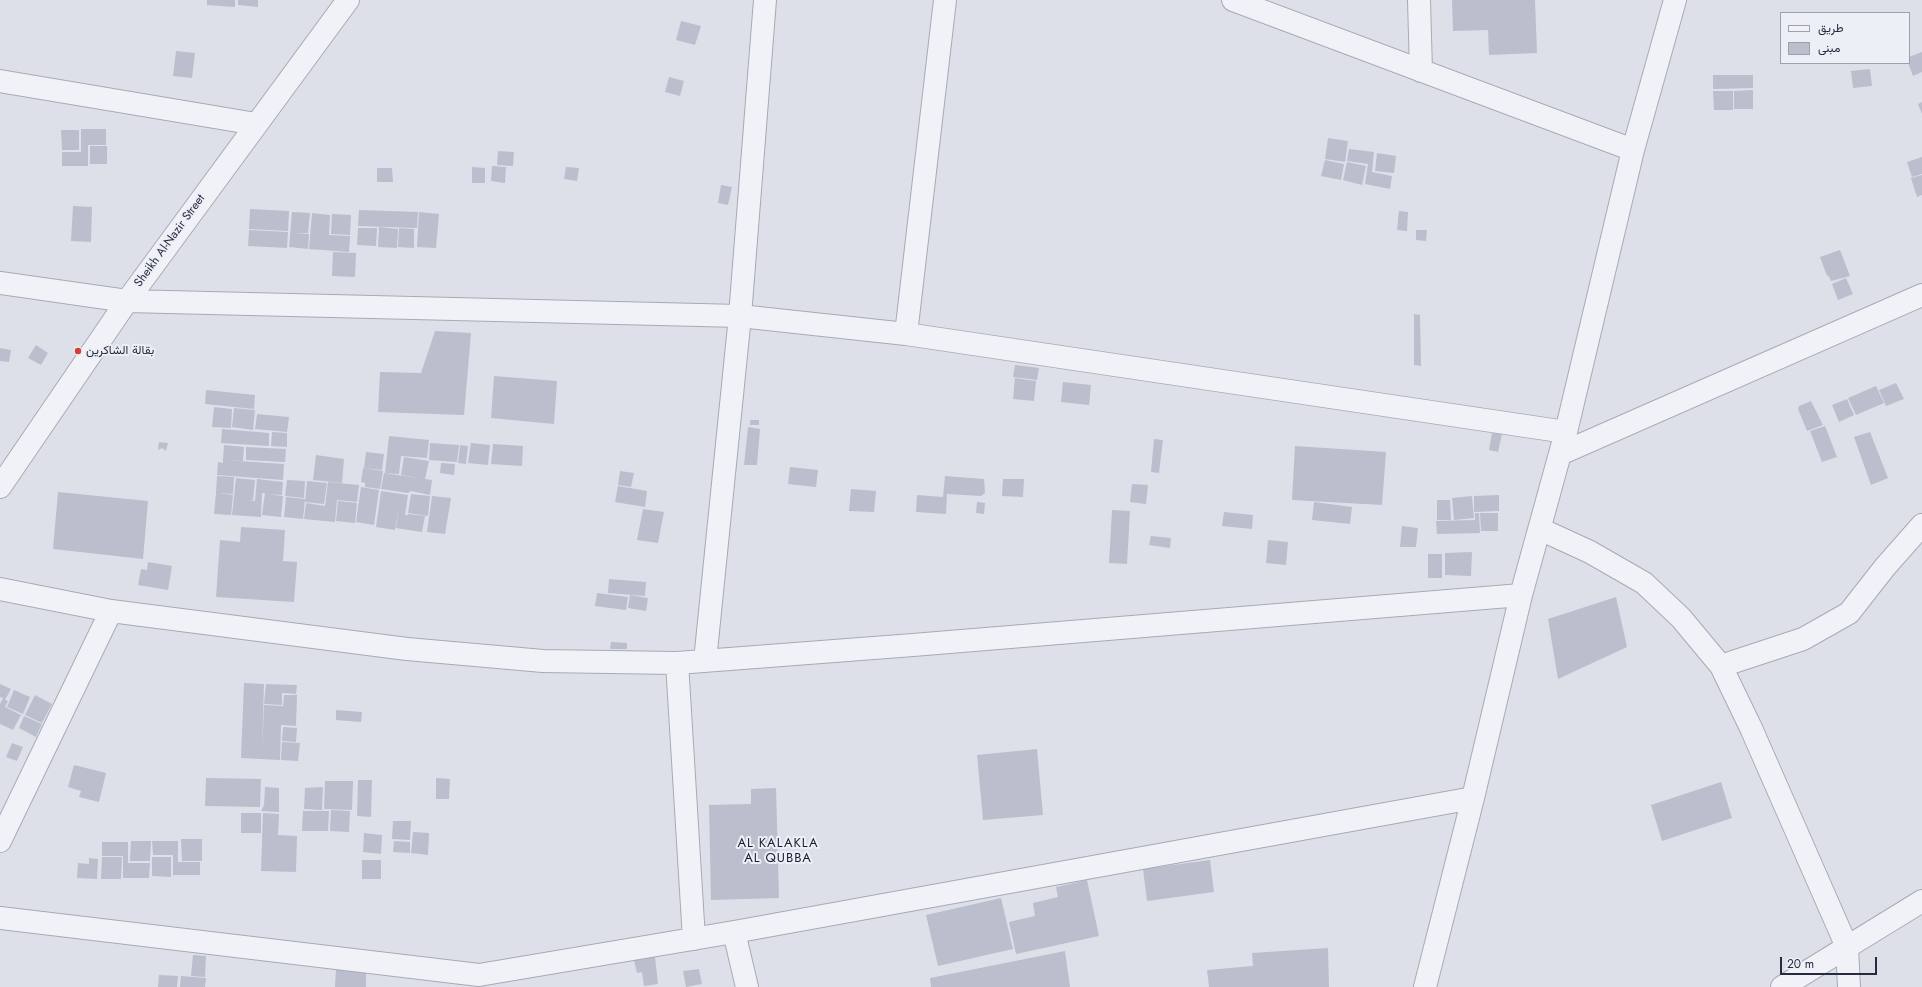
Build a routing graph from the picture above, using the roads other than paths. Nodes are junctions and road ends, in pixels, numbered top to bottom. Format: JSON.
{"nodes":[{"id":1,"x":348,"y":0,"type":"edge"},
{"id":2,"x":765,"y":0,"type":"edge"},
{"id":3,"x":945,"y":0,"type":"edge"},
{"id":4,"x":1233,"y":0,"type":"edge"},
{"id":5,"x":1419,"y":0,"type":"edge"},
{"id":6,"x":1675,"y":0,"type":"edge"},
{"id":7,"x":1421,"y":71,"type":"junction"},
{"id":8,"x":0,"y":81,"type":"edge"},
{"id":9,"x":256,"y":124,"type":"junction"},
{"id":10,"x":1633,"y":150,"type":"junction"},
{"id":11,"x":0,"y":283,"type":"edge"},
{"id":12,"x":1922,"y":295,"type":"edge"},
{"id":13,"x":127,"y":301,"type":"junction"},
{"id":14,"x":740,"y":316,"type":"junction"},
{"id":15,"x":906,"y":334,"type":"junction"},
{"id":16,"x":1566,"y":432,"type":"junction"},
{"id":17,"x":1560,"y":454,"type":"junction"},
{"id":18,"x":0,"y":487,"type":"edge"},
{"id":19,"x":1922,"y":525,"type":"edge"},
{"id":20,"x":1540,"y":529,"type":"junction"},
{"id":21,"x":0,"y":589,"type":"edge"},
{"id":22,"x":1521,"y":595,"type":"junction"},
{"id":23,"x":111,"y":612,"type":"junction"},
{"id":24,"x":705,"y":661,"type":"junction"},
{"id":25,"x":677,"y":663,"type":"junction"},
{"id":26,"x":1721,"y":666,"type":"junction"},
{"id":27,"x":1473,"y":798,"type":"junction"},
{"id":28,"x":0,"y":841,"type":"edge"},
{"id":29,"x":1922,"y":901,"type":"edge"},
{"id":30,"x":0,"y":918,"type":"edge"},
{"id":31,"x":734,"y":932,"type":"junction"},
{"id":32,"x":694,"y":939,"type":"junction"},
{"id":33,"x":1847,"y":947,"type":"junction"},
{"id":34,"x":480,"y":981,"type":"edge"},
{"id":35,"x":747,"y":987,"type":"edge"},
{"id":36,"x":1425,"y":987,"type":"edge"},
{"id":37,"x":1782,"y":987,"type":"edge"},
{"id":38,"x":1849,"y":987,"type":"edge"}],
"edges":[{"from":1,"to":9,"type":"street","name":"Sheikh Al-Nazir Street"},
{"from":2,"to":14,"type":"street"},
{"from":3,"to":15,"type":"street"},
{"from":4,"to":7,"type":"street"},
{"from":5,"to":7,"type":"street"},
{"from":6,"to":10,"type":"street"},
{"from":7,"to":10,"type":"street"},
{"from":8,"to":9,"type":"street"},
{"from":9,"to":13,"type":"street","name":"Sheikh Al-Nazir Street"},
{"from":10,"to":16,"type":"street"},
{"from":11,"to":13,"type":"street"},
{"from":12,"to":17,"type":"street"},
{"from":13,"to":14,"type":"street"},
{"from":13,"to":18,"type":"street","name":"Sheikh Al-Nazir Street"},
{"from":14,"to":15,"type":"street"},
{"from":14,"to":24,"type":"street"},
{"from":15,"to":16,"type":"street"},
{"from":16,"to":17,"type":"street"},
{"from":17,"to":20,"type":"street"},
{"from":19,"to":26,"type":"street"},
{"from":20,"to":22,"type":"street"},
{"from":20,"to":26,"type":"street"},
{"from":21,"to":23,"type":"street"},
{"from":22,"to":24,"type":"street"},
{"from":22,"to":27,"type":"street"},
{"from":23,"to":25,"type":"street"},
{"from":23,"to":28,"type":"street"},
{"from":24,"to":25,"type":"street"},
{"from":25,"to":32,"type":"street"},
{"from":26,"to":33,"type":"street"},
{"from":27,"to":31,"type":"street"},
{"from":27,"to":36,"type":"street"},
{"from":29,"to":33,"type":"street"},
{"from":30,"to":34,"type":"street"},
{"from":31,"to":32,"type":"street"},
{"from":31,"to":35,"type":"street"},
{"from":32,"to":34,"type":"street"},
{"from":33,"to":37,"type":"street"},
{"from":33,"to":38,"type":"street"}]}
